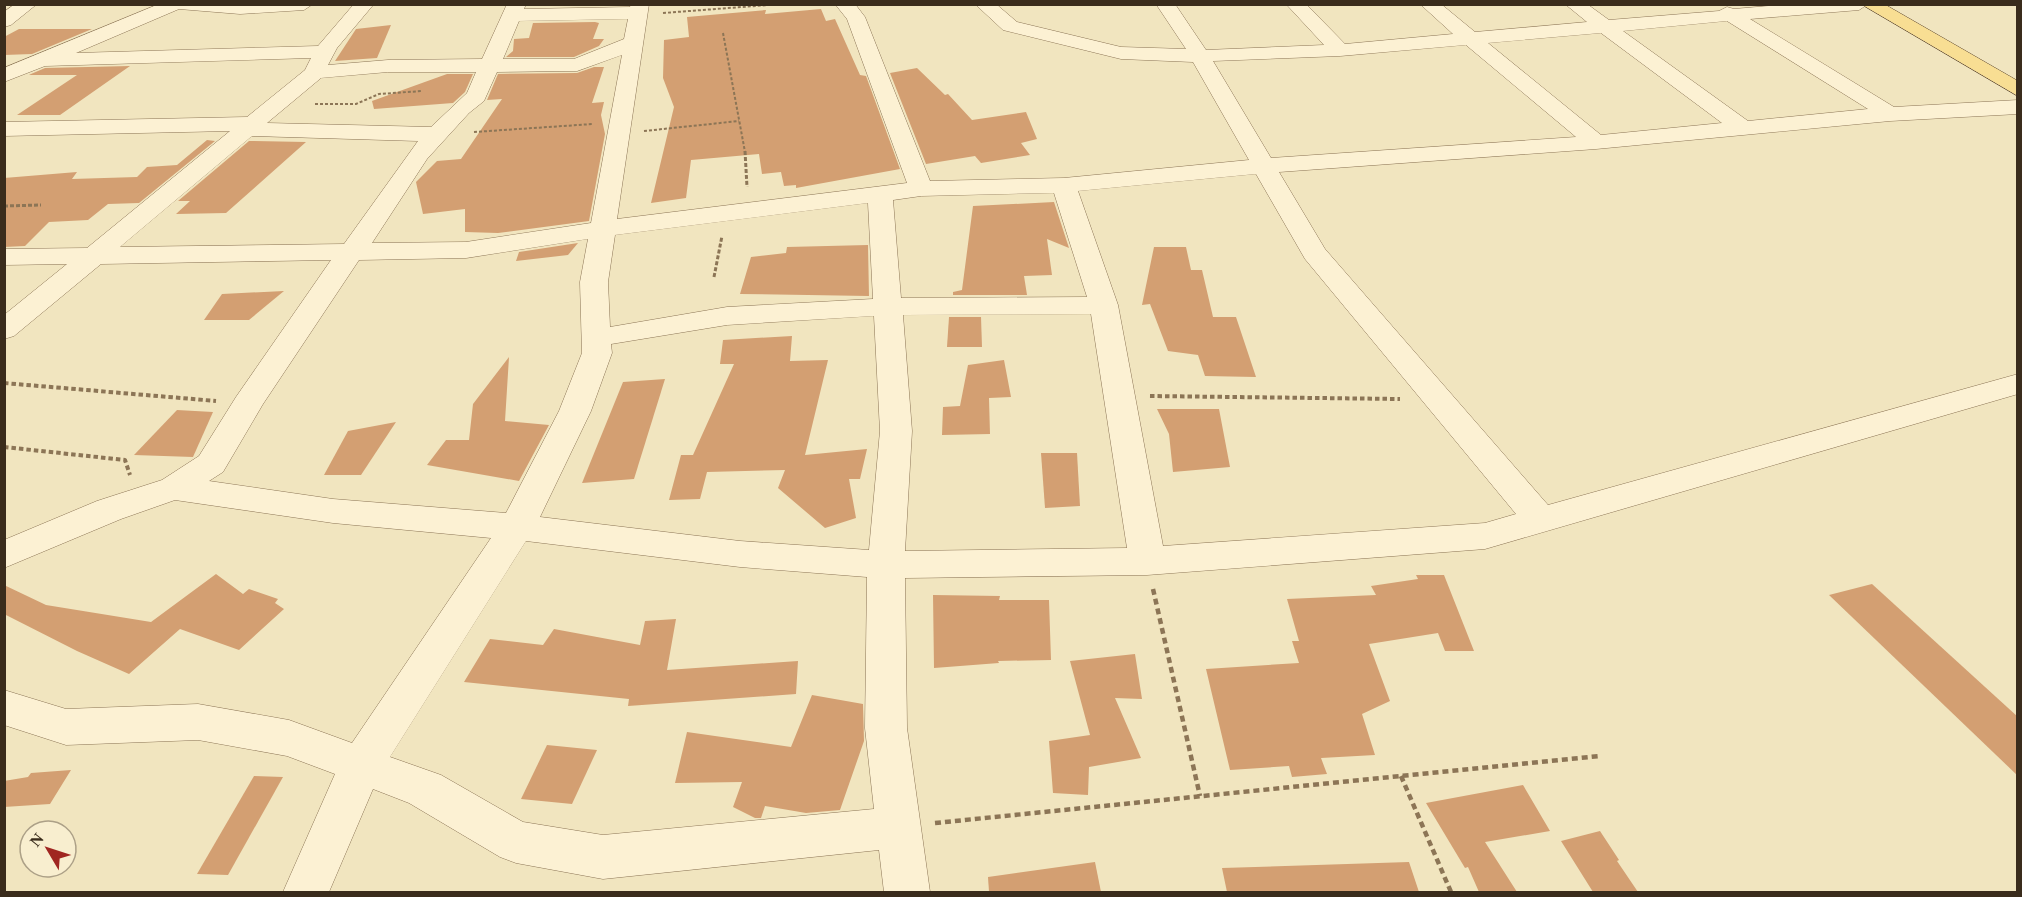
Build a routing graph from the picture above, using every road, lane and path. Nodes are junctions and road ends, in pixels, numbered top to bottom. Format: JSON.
{"nodes":[{"id":1,"x":28,"y":4,"type":"edge"},
{"id":2,"x":178,"y":4,"type":"edge"},
{"id":3,"x":304,"y":4,"type":"edge"},
{"id":4,"x":365,"y":4,"type":"edge"},
{"id":5,"x":782,"y":4,"type":"edge"},
{"id":6,"x":844,"y":4,"type":"edge"},
{"id":7,"x":984,"y":4,"type":"edge"},
{"id":8,"x":1165,"y":4,"type":"edge"},
{"id":9,"x":1295,"y":4,"type":"edge"},
{"id":10,"x":1429,"y":4,"type":"edge"},
{"id":11,"x":1574,"y":4,"type":"edge"},
{"id":12,"x":1713,"y":4,"type":"edge"},
{"id":13,"x":1859,"y":4,"type":"edge"},
{"id":14,"x":1870,"y":4,"type":"edge"},
{"id":15,"x":515,"y":10,"type":"edge"},
{"id":16,"x":1734,"y":17,"type":"junction"},
{"id":17,"x":637,"y":20,"type":"edge"},
{"id":18,"x":4,"y":21,"type":"edge"},
{"id":19,"x":1608,"y":27,"type":"junction"},
{"id":20,"x":723,"y":33,"type":"dead end"},
{"id":21,"x":1472,"y":39,"type":"junction"},
{"id":22,"x":1340,"y":50,"type":"junction"},
{"id":23,"x":1200,"y":56,"type":"junction"},
{"id":24,"x":42,"y":60,"type":"junction"},
{"id":25,"x":319,"y":62,"type":"junction"},
{"id":26,"x":488,"y":64,"type":"junction"},
{"id":27,"x":4,"y":76,"type":"edge"},
{"id":28,"x":2018,"y":90,"type":"edge"},
{"id":29,"x":424,"y":91,"type":"dead end"},
{"id":30,"x":278,"y":103,"type":"junction"},
{"id":31,"x":2018,"y":107,"type":"edge"},
{"id":32,"x":1890,"y":114,"type":"junction"},
{"id":33,"x":739,"y":122,"type":"junction"},
{"id":34,"x":249,"y":126,"type":"junction"},
{"id":35,"x":619,"y":128,"type":"junction"},
{"id":36,"x":1743,"y":128,"type":"junction"},
{"id":37,"x":4,"y":129,"type":"edge"},
{"id":38,"x":437,"y":134,"type":"junction"},
{"id":39,"x":1596,"y":142,"type":"junction"},
{"id":40,"x":1266,"y":166,"type":"junction"},
{"id":41,"x":1064,"y":185,"type":"junction"},
{"id":42,"x":921,"y":189,"type":"junction"},
{"id":43,"x":880,"y":193,"type":"junction"},
{"id":44,"x":41,"y":205,"type":"dead end"},
{"id":45,"x":4,"y":206,"type":"edge"},
{"id":46,"x":737,"y":211,"type":"junction"},
{"id":47,"x":602,"y":229,"type":"junction"},
{"id":48,"x":351,"y":252,"type":"junction"},
{"id":49,"x":92,"y":255,"type":"junction"},
{"id":50,"x":4,"y":257,"type":"edge"},
{"id":51,"x":714,"y":277,"type":"dead end"},
{"id":52,"x":1104,"y":305,"type":"junction"},
{"id":53,"x":888,"y":307,"type":"junction"},
{"id":54,"x":4,"y":330,"type":"edge"},
{"id":55,"x":596,"y":338,"type":"junction"},
{"id":56,"x":4,"y":383,"type":"edge"},
{"id":57,"x":2018,"y":384,"type":"edge"},
{"id":58,"x":1119,"y":396,"type":"junction"},
{"id":59,"x":1438,"y":400,"type":"junction"},
{"id":60,"x":247,"y":404,"type":"junction"},
{"id":61,"x":4,"y":447,"type":"edge"},
{"id":62,"x":157,"y":494,"type":"junction"},
{"id":63,"x":1540,"y":520,"type":"junction"},
{"id":64,"x":517,"y":527,"type":"junction"},
{"id":65,"x":4,"y":555,"type":"edge"},
{"id":66,"x":1147,"y":561,"type":"junction"},
{"id":67,"x":886,"y":565,"type":"junction"},
{"id":68,"x":4,"y":707,"type":"edge"},
{"id":69,"x":1599,"y":756,"type":"dead end"},
{"id":70,"x":361,"y":765,"type":"junction"},
{"id":71,"x":1401,"y":776,"type":"junction"},
{"id":72,"x":1200,"y":796,"type":"junction"},
{"id":73,"x":899,"y":827,"type":"junction"},
{"id":74,"x":306,"y":892,"type":"edge"},
{"id":75,"x":907,"y":892,"type":"edge"},
{"id":76,"x":1451,"y":892,"type":"edge"}],
"edges":[{"from":1,"to":18,"type":"street"},
{"from":2,"to":3,"type":"street"},
{"from":2,"to":24,"type":"street"},
{"from":4,"to":25,"type":"street"},
{"from":5,"to":17,"type":"path"},
{"from":6,"to":42,"type":"street"},
{"from":7,"to":23,"type":"street"},
{"from":8,"to":23,"type":"street"},
{"from":9,"to":22,"type":"street"},
{"from":10,"to":21,"type":"street"},
{"from":11,"to":19,"type":"street"},
{"from":12,"to":16,"type":"street"},
{"from":13,"to":16,"type":"street"},
{"from":14,"to":28,"type":"main road"},
{"from":15,"to":17,"type":"street"},
{"from":15,"to":26,"type":"street"},
{"from":16,"to":19,"type":"street"},
{"from":16,"to":32,"type":"street"},
{"from":17,"to":26,"type":"street"},
{"from":17,"to":35,"type":"street"},
{"from":19,"to":21,"type":"street"},
{"from":19,"to":36,"type":"street"},
{"from":20,"to":33,"type":"path"},
{"from":21,"to":22,"type":"street"},
{"from":21,"to":39,"type":"street"},
{"from":22,"to":23,"type":"street"},
{"from":23,"to":40,"type":"street"},
{"from":24,"to":25,"type":"street"},
{"from":24,"to":27,"type":"street"},
{"from":25,"to":26,"type":"street"},
{"from":25,"to":30,"type":"street"},
{"from":26,"to":38,"type":"street"},
{"from":29,"to":30,"type":"path"},
{"from":30,"to":34,"type":"street"},
{"from":31,"to":32,"type":"street"},
{"from":32,"to":36,"type":"street"},
{"from":33,"to":35,"type":"path"},
{"from":33,"to":46,"type":"path"},
{"from":34,"to":37,"type":"street"},
{"from":34,"to":38,"type":"street"},
{"from":34,"to":49,"type":"street"},
{"from":35,"to":38,"type":"path"},
{"from":35,"to":47,"type":"street"},
{"from":36,"to":39,"type":"street"},
{"from":38,"to":48,"type":"street"},
{"from":39,"to":40,"type":"street"},
{"from":40,"to":41,"type":"street"},
{"from":40,"to":59,"type":"street"},
{"from":41,"to":42,"type":"street"},
{"from":41,"to":52,"type":"street"},
{"from":42,"to":43,"type":"street"},
{"from":43,"to":46,"type":"street"},
{"from":43,"to":53,"type":"street"},
{"from":44,"to":45,"type":"path"},
{"from":46,"to":47,"type":"street"},
{"from":46,"to":51,"type":"path"},
{"from":47,"to":48,"type":"street"},
{"from":47,"to":55,"type":"street"},
{"from":48,"to":49,"type":"street"},
{"from":48,"to":60,"type":"street"},
{"from":49,"to":50,"type":"street"},
{"from":49,"to":54,"type":"street"},
{"from":52,"to":53,"type":"street"},
{"from":52,"to":58,"type":"street"},
{"from":53,"to":55,"type":"street"},
{"from":53,"to":67,"type":"street"},
{"from":55,"to":64,"type":"street"},
{"from":56,"to":60,"type":"path"},
{"from":57,"to":63,"type":"street"},
{"from":58,"to":59,"type":"path"},
{"from":58,"to":66,"type":"street"},
{"from":59,"to":63,"type":"street"},
{"from":60,"to":62,"type":"street"},
{"from":61,"to":62,"type":"path"},
{"from":62,"to":64,"type":"street"},
{"from":62,"to":65,"type":"street"},
{"from":63,"to":66,"type":"street"},
{"from":64,"to":67,"type":"street"},
{"from":64,"to":70,"type":"street"},
{"from":66,"to":67,"type":"street"},
{"from":66,"to":72,"type":"path"},
{"from":67,"to":73,"type":"street"},
{"from":68,"to":70,"type":"street"},
{"from":69,"to":71,"type":"path"},
{"from":70,"to":73,"type":"street"},
{"from":70,"to":74,"type":"street"},
{"from":71,"to":72,"type":"path"},
{"from":71,"to":76,"type":"path"},
{"from":72,"to":73,"type":"path"},
{"from":73,"to":75,"type":"street"}]}
